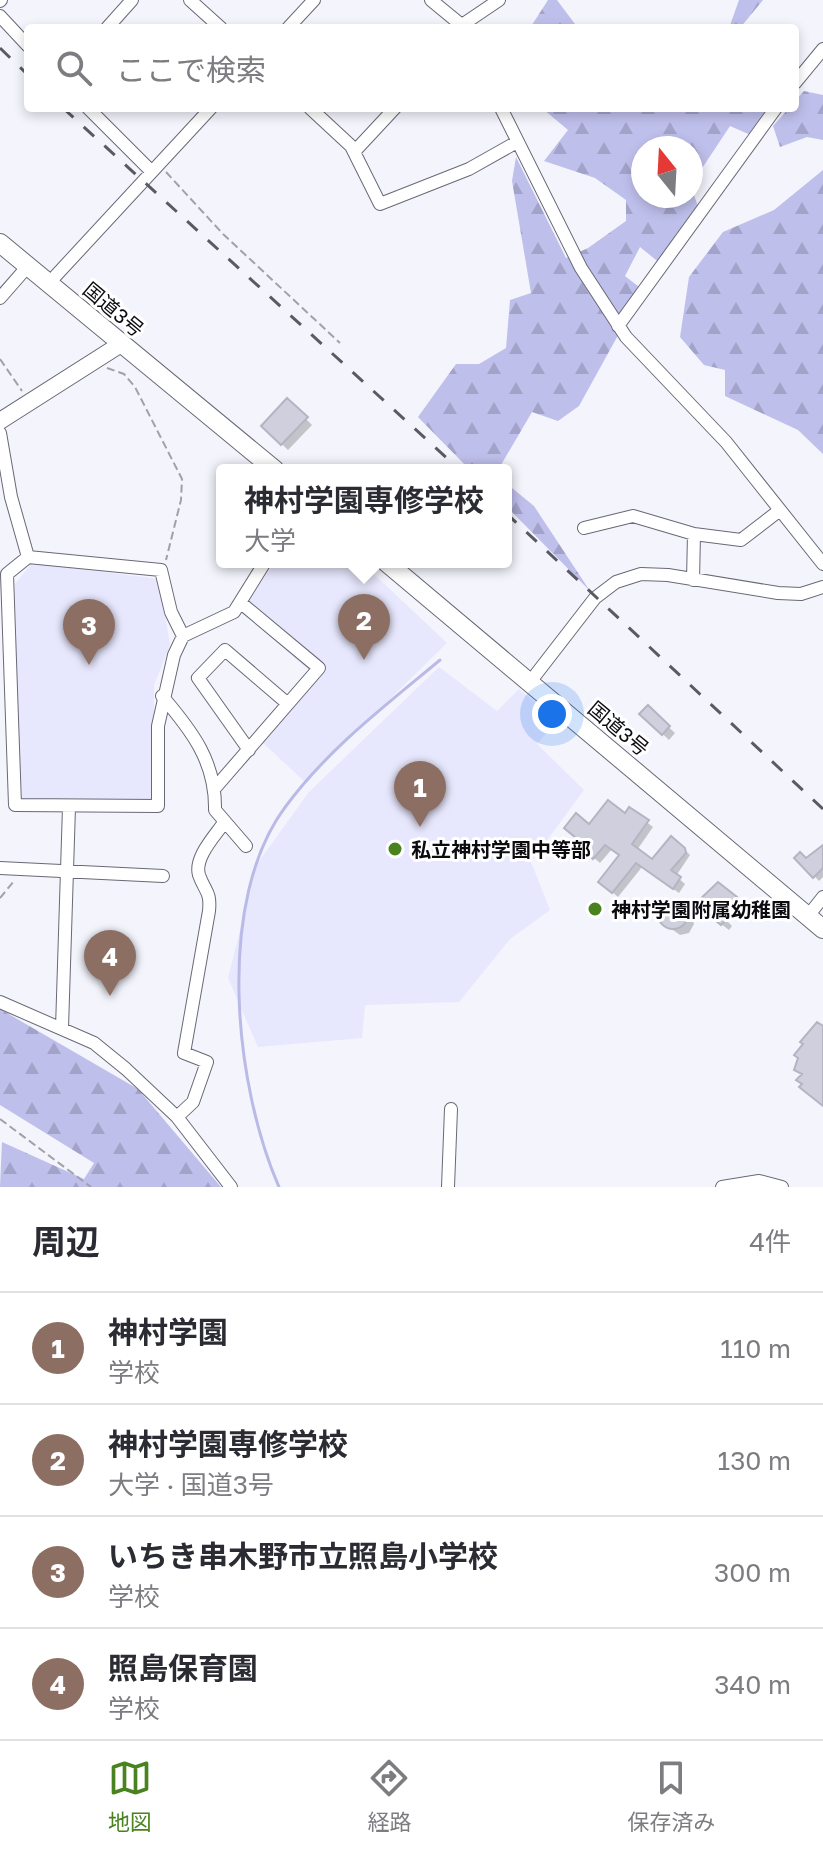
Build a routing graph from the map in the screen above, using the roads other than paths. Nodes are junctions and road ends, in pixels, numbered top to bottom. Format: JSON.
{"nodes":[{"id":1,"x":132,"y":0,"type":"edge"},
{"id":2,"x":190,"y":0,"type":"edge"},
{"id":3,"x":314,"y":0,"type":"edge"},
{"id":4,"x":431,"y":0,"type":"edge"},
{"id":5,"x":499,"y":0,"type":"edge"},
{"id":6,"x":0,"y":16,"type":"edge"},
{"id":7,"x":111,"y":24,"type":"edge"},
{"id":8,"x":217,"y":24,"type":"edge"},
{"id":9,"x":292,"y":24,"type":"edge"},
{"id":10,"x":459,"y":24,"type":"edge"},
{"id":11,"x":467,"y":24,"type":"edge"},
{"id":12,"x":24,"y":42,"type":"edge"},
{"id":13,"x":823,"y":49,"type":"edge"},
{"id":14,"x":799,"y":78,"type":"edge"},
{"id":15,"x":93,"y":112,"type":"edge"},
{"id":16,"x":207,"y":112,"type":"edge"},
{"id":17,"x":315,"y":112,"type":"edge"},
{"id":18,"x":391,"y":112,"type":"edge"},
{"id":19,"x":503,"y":112,"type":"edge"},
{"id":20,"x":773,"y":112,"type":"edge"},
{"id":21,"x":517,"y":142,"type":"junction"},
{"id":22,"x":354,"y":152,"type":"junction"},
{"id":23,"x":154,"y":166,"type":"junction"},
{"id":24,"x":0,"y":243,"type":"edge"},
{"id":25,"x":28,"y":266,"type":"junction"},
{"id":26,"x":49,"y":283,"type":"junction"},
{"id":27,"x":0,"y":298,"type":"edge"},
{"id":28,"x":618,"y":326,"type":"junction"},
{"id":29,"x":121,"y":344,"type":"junction"},
{"id":30,"x":0,"y":421,"type":"edge"},
{"id":31,"x":0,"y":433,"type":"edge"},
{"id":32,"x":268,"y":464,"type":"edge"},
{"id":33,"x":780,"y":510,"type":"junction"},
{"id":34,"x":584,"y":528,"type":"dead end"},
{"id":35,"x":694,"y":534,"type":"junction"},
{"id":36,"x":28,"y":557,"type":"junction"},
{"id":37,"x":823,"y":564,"type":"edge"},
{"id":38,"x":261,"y":568,"type":"edge"},
{"id":39,"x":393,"y":568,"type":"edge"},
{"id":40,"x":693,"y":580,"type":"junction"},
{"id":41,"x":823,"y":587,"type":"edge"},
{"id":42,"x":241,"y":603,"type":"junction"},
{"id":43,"x":183,"y":636,"type":"junction"},
{"id":44,"x":530,"y":682,"type":"junction"},
{"id":45,"x":162,"y":696,"type":"junction"},
{"id":46,"x":288,"y":704,"type":"junction"},
{"id":47,"x":249,"y":750,"type":"junction"},
{"id":48,"x":215,"y":788,"type":"junction"},
{"id":49,"x":69,"y":807,"type":"junction"},
{"id":50,"x":223,"y":824,"type":"junction"},
{"id":51,"x":246,"y":846,"type":"dead end"},
{"id":52,"x":0,"y":868,"type":"edge"},
{"id":53,"x":67,"y":869,"type":"junction"},
{"id":54,"x":163,"y":876,"type":"dead end"},
{"id":55,"x":823,"y":897,"type":"edge"},
{"id":56,"x":816,"y":915,"type":"edge"},
{"id":57,"x":823,"y":929,"type":"edge"},
{"id":58,"x":0,"y":1002,"type":"edge"},
{"id":59,"x":62,"y":1028,"type":"junction"},
{"id":60,"x":451,"y":1109,"type":"dead end"},
{"id":61,"x":177,"y":1117,"type":"junction"},
{"id":62,"x":231,"y":1187,"type":"edge"},
{"id":63,"x":448,"y":1187,"type":"edge"},
{"id":64,"x":722,"y":1187,"type":"edge"},
{"id":65,"x":782,"y":1187,"type":"edge"}],
"edges":[{"from":1,"to":7,"type":"street"},
{"from":2,"to":8,"type":"street"},
{"from":3,"to":9,"type":"street"},
{"from":4,"to":10,"type":"street"},
{"from":5,"to":11,"type":"street"},
{"from":6,"to":12,"type":"street"},
{"from":13,"to":14,"type":"street"},
{"from":15,"to":23,"type":"street"},
{"from":16,"to":23,"type":"street"},
{"from":17,"to":22,"type":"street"},
{"from":18,"to":22,"type":"street"},
{"from":19,"to":21,"type":"street"},
{"from":20,"to":28,"type":"street"},
{"from":21,"to":22,"type":"street"},
{"from":21,"to":28,"type":"street"},
{"from":23,"to":26,"type":"street"},
{"from":24,"to":25,"type":"highway","name":"国道3号"},
{"from":25,"to":26,"type":"highway","name":"国道3号"},
{"from":25,"to":27,"type":"street"},
{"from":26,"to":29,"type":"highway","name":"国道3号"},
{"from":28,"to":33,"type":"street"},
{"from":29,"to":30,"type":"main road"},
{"from":29,"to":32,"type":"highway","name":"国道3号"},
{"from":31,"to":36,"type":"street"},
{"from":33,"to":35,"type":"street"},
{"from":33,"to":37,"type":"street"},
{"from":34,"to":35,"type":"street"},
{"from":35,"to":40,"type":"street"},
{"from":36,"to":43,"type":"street"},
{"from":36,"to":49,"type":"street"},
{"from":38,"to":42,"type":"street"},
{"from":39,"to":44,"type":"highway","name":"国道3号"},
{"from":40,"to":41,"type":"street"},
{"from":40,"to":44,"type":"street"},
{"from":42,"to":43,"type":"street"},
{"from":42,"to":46,"type":"street"},
{"from":43,"to":45,"type":"street"},
{"from":44,"to":56,"type":"highway","name":"国道3号"},
{"from":45,"to":48,"type":"street"},
{"from":45,"to":49,"type":"street"},
{"from":46,"to":47,"type":"street"},
{"from":46,"to":47,"type":"street"},
{"from":47,"to":48,"type":"street"},
{"from":48,"to":50,"type":"street"},
{"from":49,"to":53,"type":"street"},
{"from":50,"to":51,"type":"street"},
{"from":50,"to":61,"type":"street"},
{"from":52,"to":53,"type":"street"},
{"from":53,"to":54,"type":"street"},
{"from":53,"to":59,"type":"street"},
{"from":55,"to":56,"type":"street"},
{"from":56,"to":57,"type":"highway","name":"国道3号"},
{"from":58,"to":59,"type":"street"},
{"from":59,"to":61,"type":"street"},
{"from":60,"to":63,"type":"street"},
{"from":61,"to":62,"type":"street"},
{"from":64,"to":65,"type":"street"}]}
